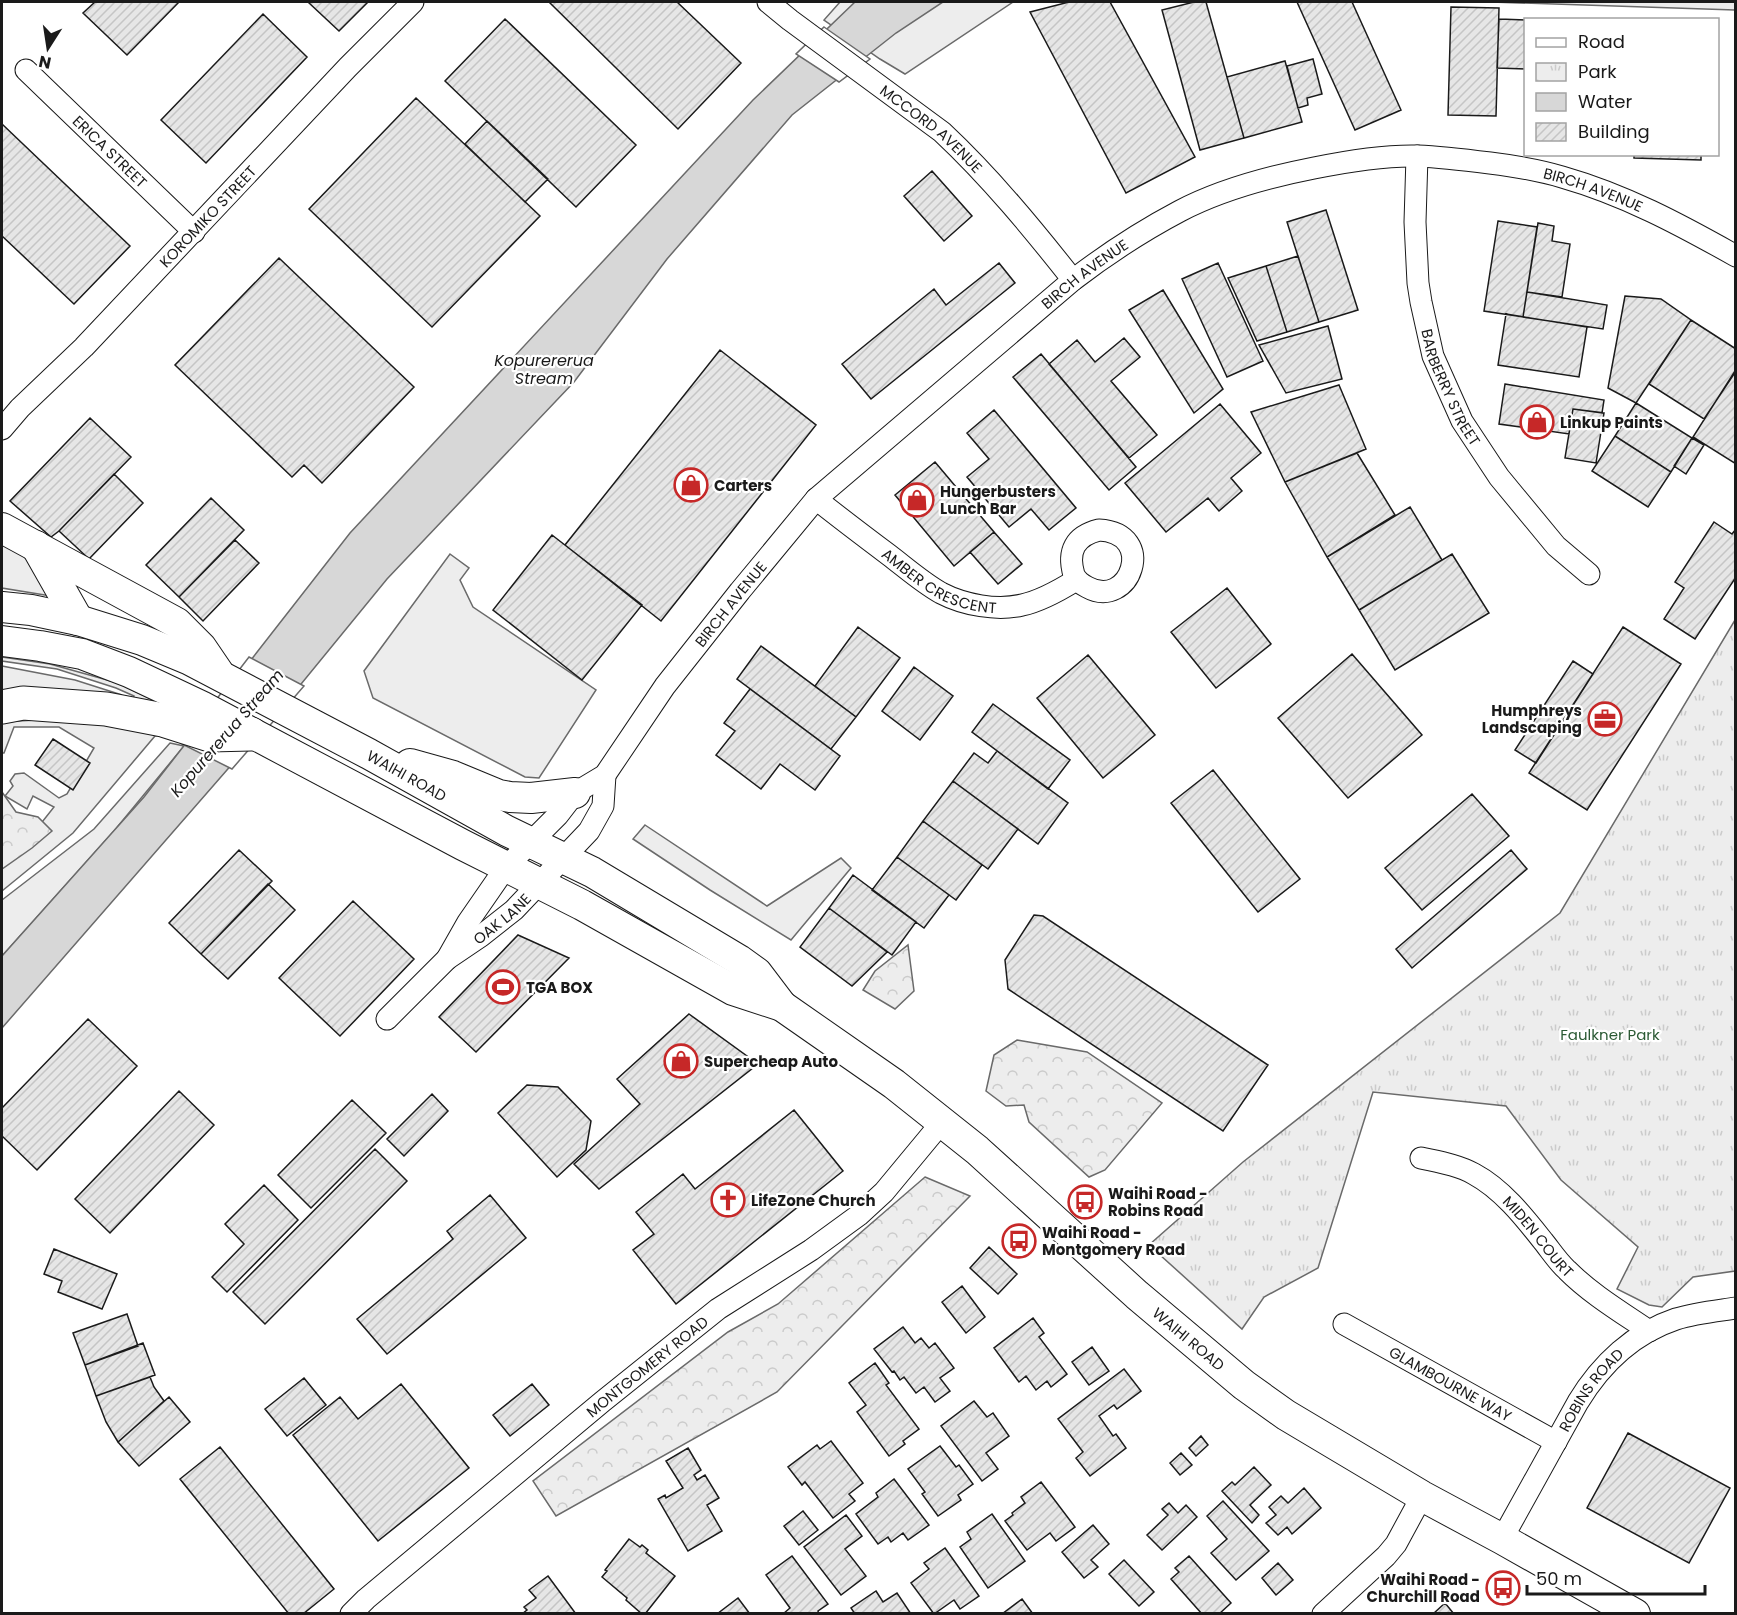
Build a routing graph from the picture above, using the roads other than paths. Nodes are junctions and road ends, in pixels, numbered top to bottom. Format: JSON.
{"nodes":[{"id":1,"x":413,"y":2,"type":"edge"},
{"id":2,"x":768,"y":2,"type":"edge"},
{"id":3,"x":26,"y":70,"type":"dead end"},
{"id":4,"x":1417,"y":156,"type":"junction"},
{"id":5,"x":194,"y":232,"type":"junction"},
{"id":6,"x":1736,"y":256,"type":"edge"},
{"id":7,"x":1073,"y":280,"type":"junction"},
{"id":8,"x":2,"y":429,"type":"edge"},
{"id":9,"x":816,"y":499,"type":"junction"},
{"id":10,"x":2,"y":528,"type":"edge"},
{"id":11,"x":36,"y":546,"type":"junction"},
{"id":12,"x":1589,"y":574,"type":"dead end"},
{"id":13,"x":1076,"y":580,"type":"dead end"},
{"id":14,"x":2,"y":607,"type":"edge"},
{"id":15,"x":78,"y":620,"type":"junction"},
{"id":16,"x":2,"y":641,"type":"edge"},
{"id":17,"x":219,"y":675,"type":"junction"},
{"id":18,"x":2,"y":707,"type":"edge"},
{"id":19,"x":195,"y":717,"type":"junction"},
{"id":20,"x":265,"y":740,"type":"joint"},
{"id":21,"x":369,"y":754,"type":"junction"},
{"id":22,"x":605,"y":774,"type":"junction"},
{"id":23,"x":575,"y":793,"type":"junction"},
{"id":24,"x":519,"y":854,"type":"junction"},
{"id":25,"x":551,"y":871,"type":"junction"},
{"id":26,"x":447,"y":959,"type":"junction"},
{"id":27,"x":387,"y":1019,"type":"dead end"},
{"id":28,"x":942,"y":1122,"type":"junction"},
{"id":29,"x":1421,"y":1158,"type":"dead end"},
{"id":30,"x":1736,"y":1308,"type":"edge"},
{"id":31,"x":1344,"y":1324,"type":"dead end"},
{"id":32,"x":1649,"y":1331,"type":"junction"},
{"id":33,"x":1556,"y":1442,"type":"junction"},
{"id":34,"x":1422,"y":1496,"type":"junction"},
{"id":35,"x":1502,"y":1539,"type":"junction"},
{"id":36,"x":351,"y":1614,"type":"edge"},
{"id":37,"x":1323,"y":1614,"type":"edge"},
{"id":38,"x":1635,"y":1614,"type":"edge"}],
"edges":[{"from":1,"to":5,"type":"street","name":"KOROMIKO STREET"},
{"from":2,"to":7,"type":"street","name":"MCCORD AVENUE"},
{"from":3,"to":5,"type":"street","name":"ERICA STREET"},
{"from":4,"to":6,"type":"street","name":"BIRCH AVENUE"},
{"from":4,"to":7,"type":"street","name":"BIRCH AVENUE"},
{"from":4,"to":12,"type":"street","name":"BARBERRY STREET"},
{"from":5,"to":8,"type":"street","name":"KOROMIKO STREET"},
{"from":7,"to":9,"type":"street","name":"BIRCH AVENUE"},
{"from":9,"to":13,"type":"street","name":"AMBER CRESCENT"},
{"from":9,"to":22,"type":"street","name":"BIRCH AVENUE"},
{"from":10,"to":11,"type":"main road"},
{"from":11,"to":15,"type":"main road"},
{"from":11,"to":17,"type":"main road"},
{"from":14,"to":15,"type":"main road","name":"WAIHI ROAD"},
{"from":15,"to":17,"type":"main road","name":"WAIHI ROAD"},
{"from":16,"to":19,"type":"main road"},
{"from":17,"to":21,"type":"main road","name":"WAIHI ROAD"},
{"from":18,"to":19,"type":"highway"},
{"from":19,"to":20,"type":"highway"},
{"from":20,"to":24,"type":"main road","name":"WAIHI ROAD"},
{"from":21,"to":23,"type":"main road"},
{"from":21,"to":24,"type":"main road","name":"WAIHI ROAD"},
{"from":22,"to":23,"type":"street","name":"BIRCH AVENUE"},
{"from":22,"to":25,"type":"street"},
{"from":23,"to":24,"type":"street","name":"BIRCH AVENUE"},
{"from":24,"to":25,"type":"main road","name":"WAIHI ROAD"},
{"from":24,"to":26,"type":"street","name":"OAK LANE"},
{"from":25,"to":26,"type":"street","name":"OAK LANE"},
{"from":25,"to":28,"type":"main road","name":"WAIHI ROAD"},
{"from":26,"to":27,"type":"street","name":"OAK LANE"},
{"from":28,"to":34,"type":"main road","name":"WAIHI ROAD"},
{"from":28,"to":36,"type":"street","name":"MONTGOMERY ROAD"},
{"from":29,"to":32,"type":"street","name":"MIDEN COURT"},
{"from":30,"to":32,"type":"street","name":"ROBINS ROAD"},
{"from":31,"to":33,"type":"street","name":"GLAMBOURNE WAY"},
{"from":32,"to":33,"type":"street","name":"ROBINS ROAD"},
{"from":33,"to":35,"type":"street","name":"ROBINS ROAD"},
{"from":34,"to":35,"type":"main road","name":"WAIHI ROAD"},
{"from":34,"to":37,"type":"street"},
{"from":35,"to":38,"type":"main road","name":"WAIHI ROAD"}]}
